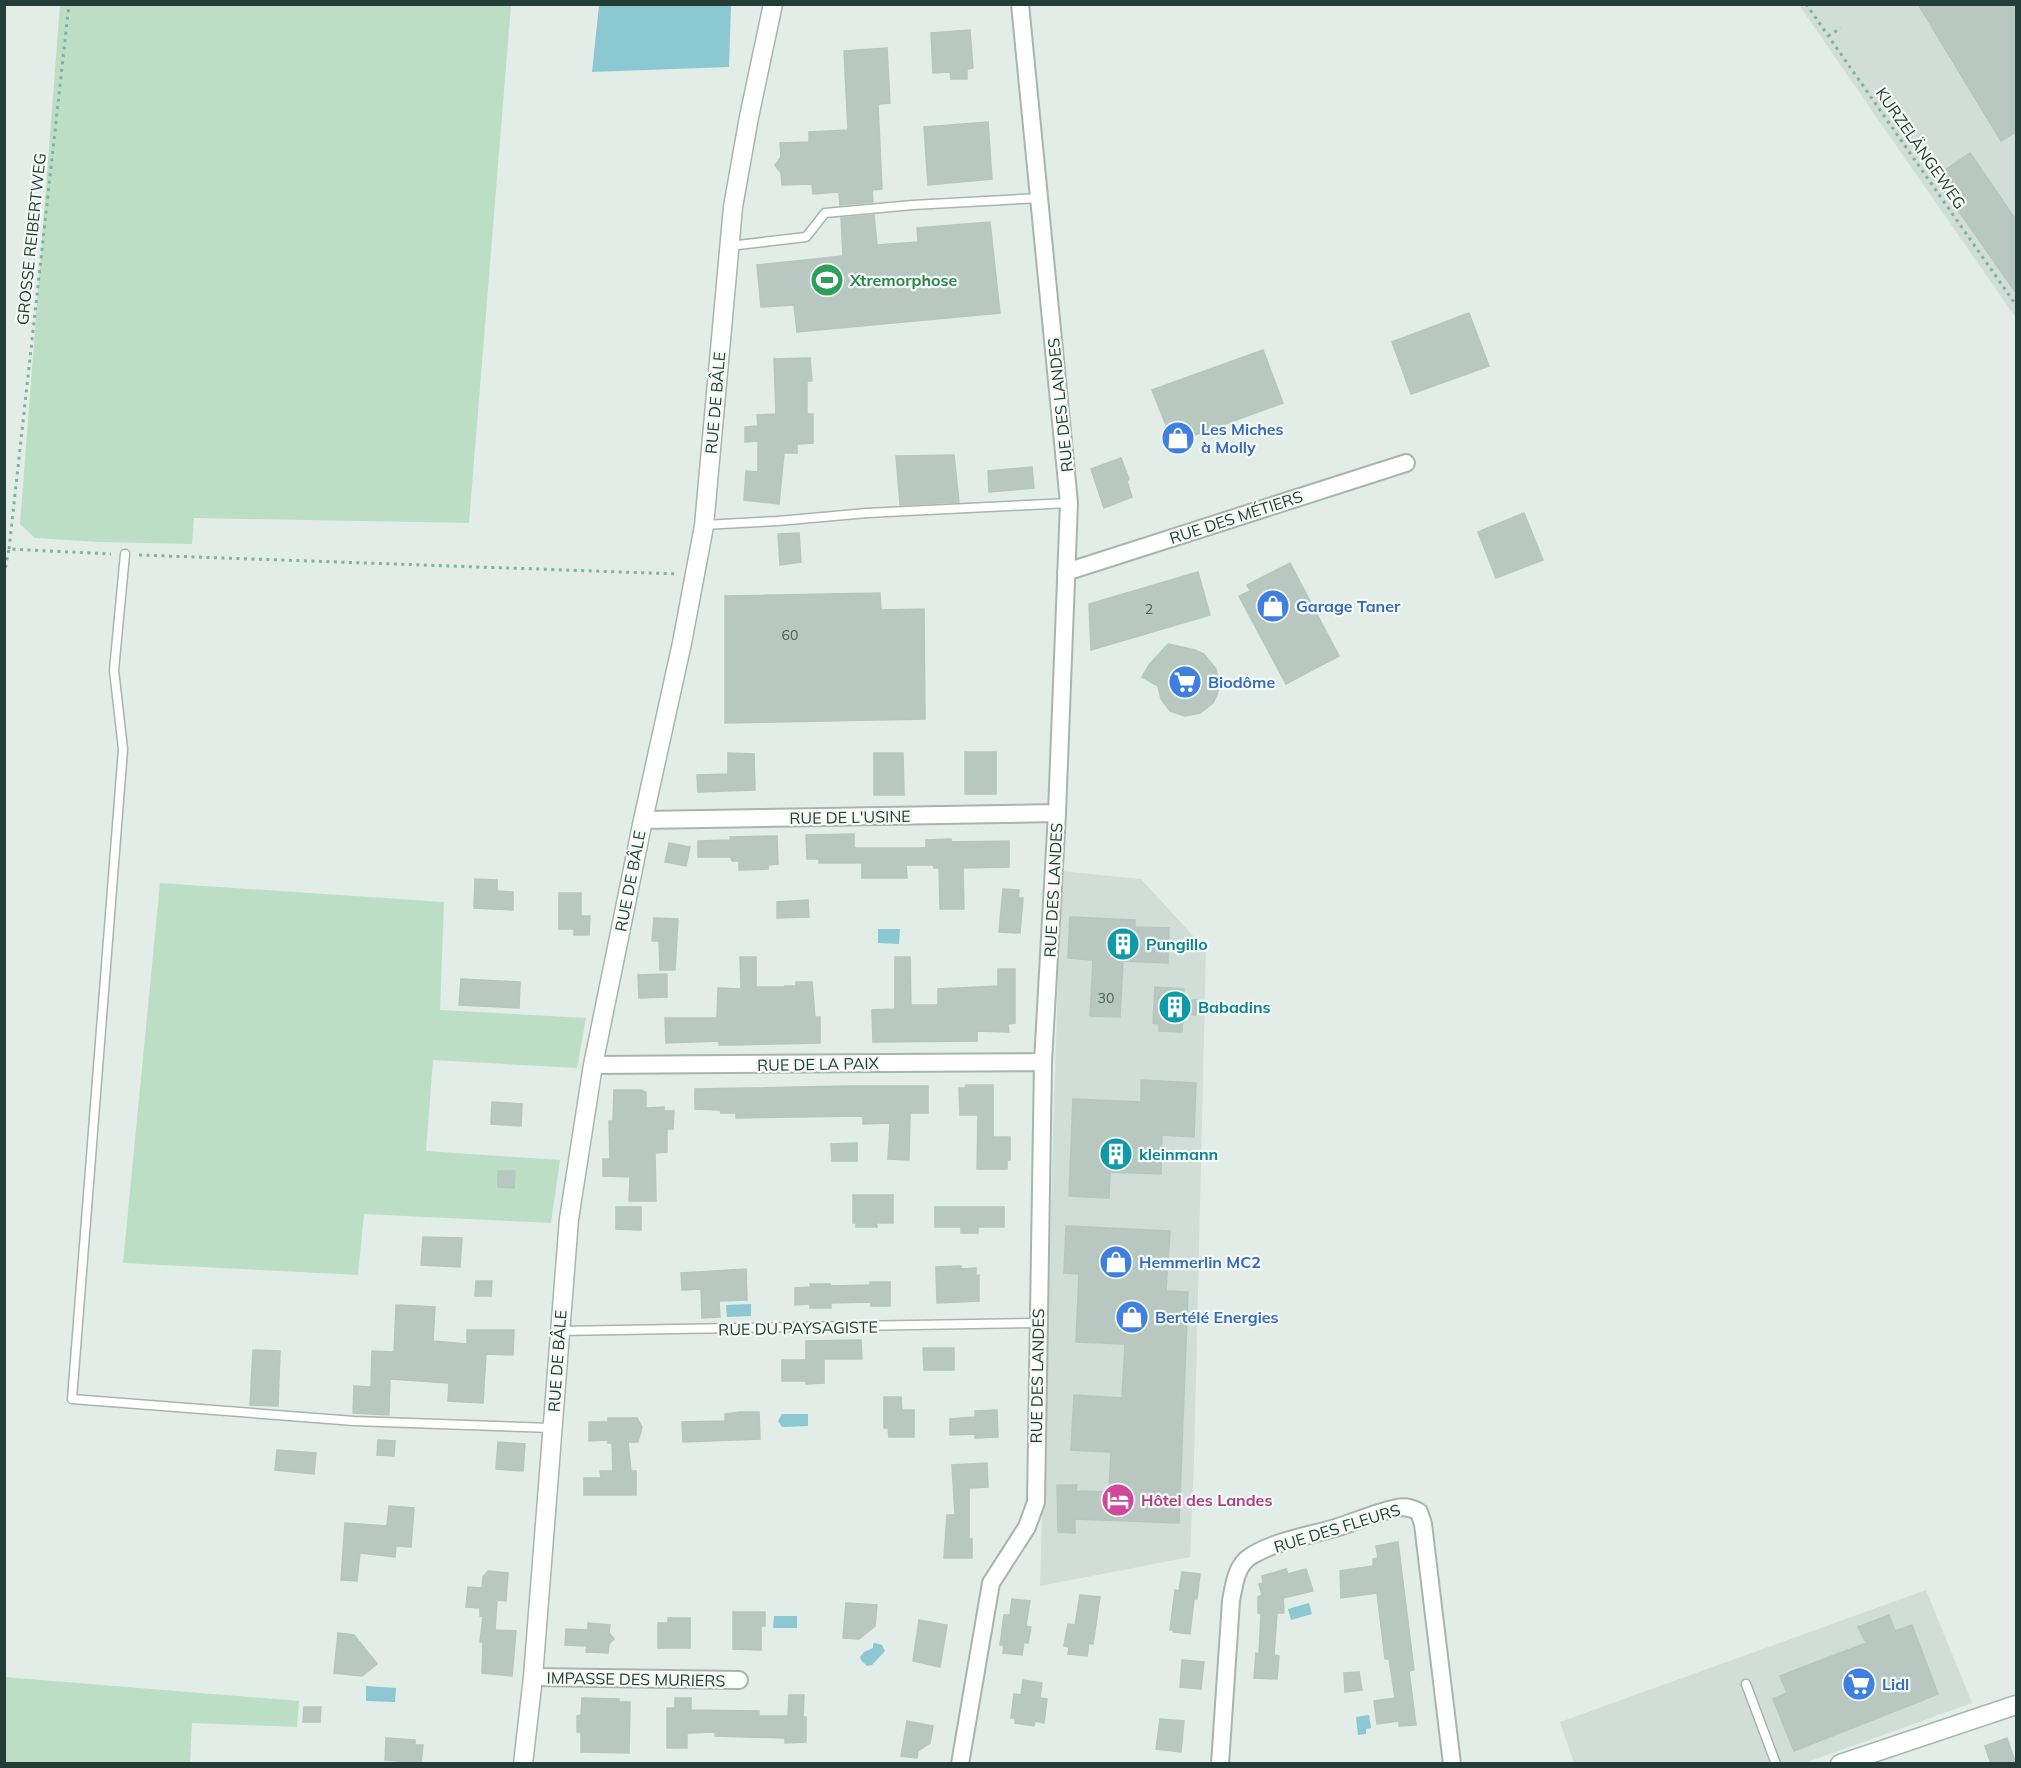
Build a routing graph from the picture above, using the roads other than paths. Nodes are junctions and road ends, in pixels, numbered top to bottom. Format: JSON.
{"nodes":[{"id":1,"x":773,"y":4,"type":"edge"},
{"id":2,"x":1020,"y":4,"type":"edge"},
{"id":3,"x":1040,"y":198,"type":"junction"},
{"id":4,"x":728,"y":246,"type":"junction"},
{"id":5,"x":1406,"y":463,"type":"dead end"},
{"id":6,"x":1069,"y":503,"type":"junction"},
{"id":7,"x":704,"y":525,"type":"junction"},
{"id":8,"x":126,"y":554,"type":"road end"},
{"id":9,"x":1066,"y":572,"type":"junction"},
{"id":10,"x":1057,"y":813,"type":"junction"},
{"id":11,"x":643,"y":820,"type":"junction"},
{"id":12,"x":1043,"y":1062,"type":"junction"},
{"id":13,"x":593,"y":1065,"type":"junction"},
{"id":14,"x":1038,"y":1323,"type":"junction"},
{"id":15,"x":559,"y":1331,"type":"junction"},
{"id":16,"x":552,"y":1428,"type":"junction"},
{"id":17,"x":533,"y":1677,"type":"junction"},
{"id":18,"x":739,"y":1680,"type":"dead end"},
{"id":19,"x":1746,"y":1684,"type":"dead end"},
{"id":20,"x":2016,"y":1705,"type":"edge"},
{"id":21,"x":523,"y":1764,"type":"edge"},
{"id":22,"x":960,"y":1764,"type":"edge"},
{"id":23,"x":1220,"y":1764,"type":"edge"},
{"id":24,"x":1452,"y":1764,"type":"edge"},
{"id":25,"x":1776,"y":1764,"type":"edge"},
{"id":26,"x":1840,"y":1764,"type":"edge"}],
"edges":[{"from":1,"to":4,"type":"street","name":"RUE DE BÂLE"},
{"from":2,"to":3,"type":"street","name":"RUE DES LANDES"},
{"from":3,"to":4,"type":"lane"},
{"from":3,"to":6,"type":"street","name":"RUE DES LANDES"},
{"from":4,"to":7,"type":"street","name":"RUE DE BÂLE"},
{"from":5,"to":9,"type":"street","name":"RUE DES MÉTIERS"},
{"from":6,"to":7,"type":"lane"},
{"from":6,"to":9,"type":"street","name":"RUE DES LANDES"},
{"from":7,"to":11,"type":"street","name":"RUE DE BÂLE"},
{"from":8,"to":16,"type":"lane"},
{"from":9,"to":10,"type":"street","name":"RUE DES LANDES"},
{"from":10,"to":11,"type":"street","name":"RUE DE L'USINE"},
{"from":10,"to":12,"type":"street","name":"RUE DES LANDES"},
{"from":11,"to":13,"type":"street","name":"RUE DE BÂLE"},
{"from":12,"to":13,"type":"street","name":"RUE DE LA PAIX"},
{"from":12,"to":14,"type":"street","name":"RUE DES LANDES"},
{"from":13,"to":15,"type":"street","name":"RUE DE BÂLE"},
{"from":14,"to":15,"type":"lane","name":"RUE DU PAYSAGISTE"},
{"from":14,"to":22,"type":"street","name":"RUE DES LANDES"},
{"from":15,"to":16,"type":"street","name":"RUE DE BÂLE"},
{"from":16,"to":17,"type":"street","name":"RUE DE BÂLE"},
{"from":17,"to":18,"type":"street","name":"IMPASSE DES MURIERS"},
{"from":17,"to":21,"type":"street","name":"RUE DE BÂLE"},
{"from":19,"to":25,"type":"lane"},
{"from":20,"to":26,"type":"street"},
{"from":23,"to":24,"type":"street","name":"RUE DES FLEURS"}]}
